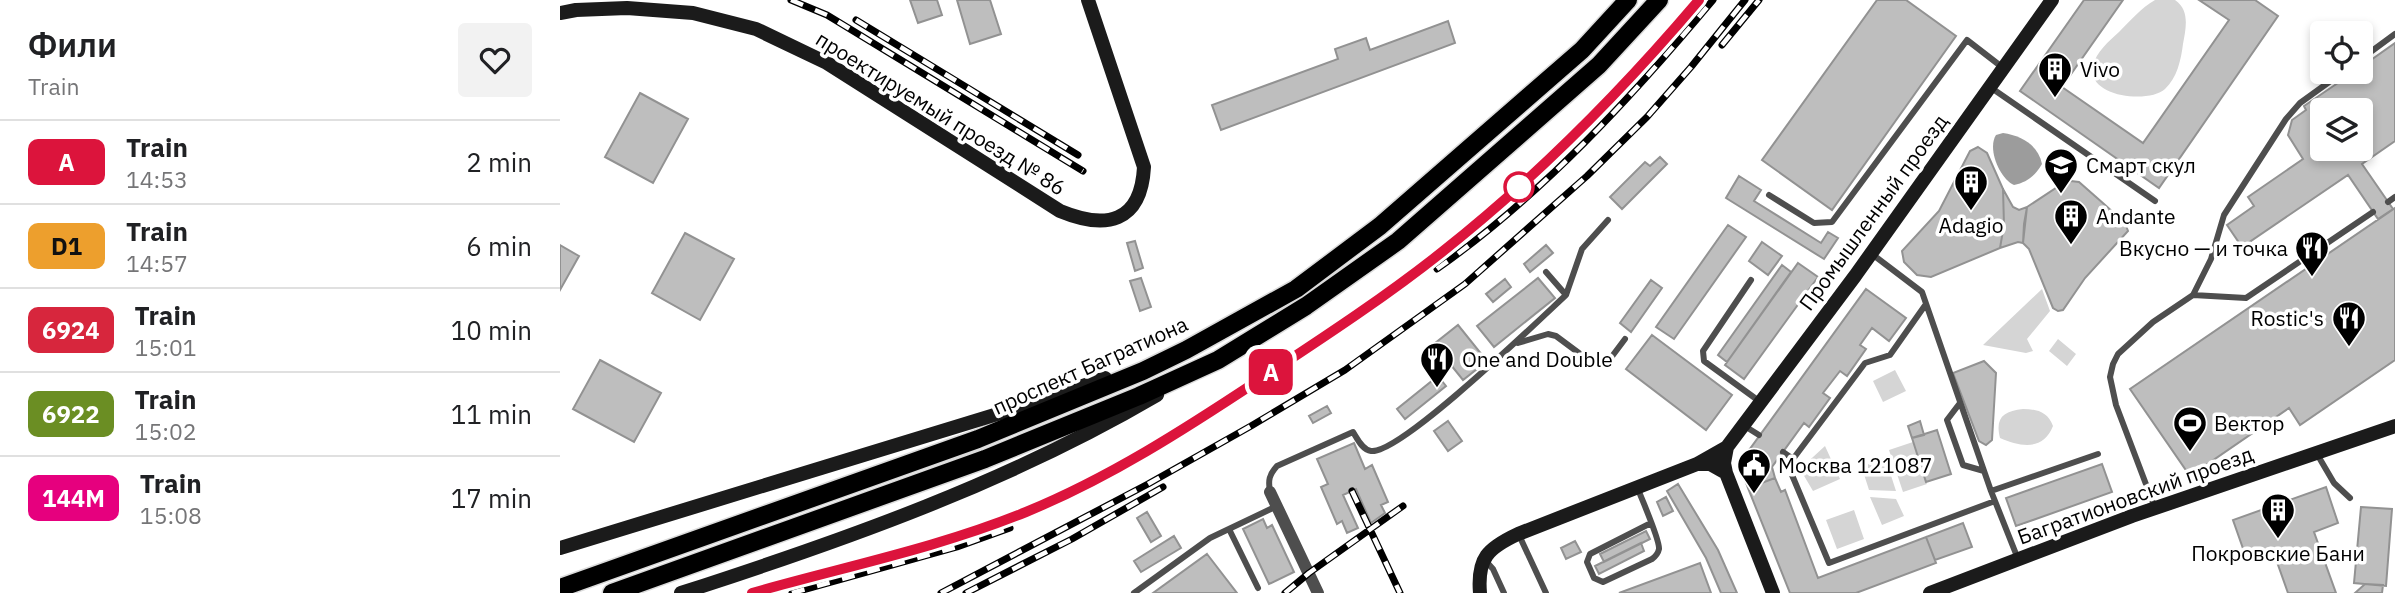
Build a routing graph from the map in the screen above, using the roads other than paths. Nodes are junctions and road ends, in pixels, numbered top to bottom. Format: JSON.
{"nodes":[{"id":1,"x":1088,"y":0,"type":"edge"},
{"id":2,"x":1628,"y":0,"type":"edge"},
{"id":3,"x":1659,"y":0,"type":"edge"},
{"id":4,"x":2052,"y":0,"type":"edge"},
{"id":5,"x":560,"y":13,"type":"edge"},
{"id":6,"x":2395,"y":34,"type":"edge"},
{"id":7,"x":2373,"y":50,"type":"edge"},
{"id":8,"x":2004,"y":68,"type":"junction"},
{"id":9,"x":2326,"y":84,"type":"edge"},
{"id":10,"x":1990,"y":87,"type":"junction"},
{"id":11,"x":1769,"y":195,"type":"dead end"},
{"id":12,"x":2395,"y":197,"type":"edge"},
{"id":13,"x":2155,"y":201,"type":"dead end"},
{"id":14,"x":2388,"y":202,"type":"dead end"},
{"id":15,"x":2373,"y":212,"type":"dead end"},
{"id":16,"x":1608,"y":219,"type":"dead end"},
{"id":17,"x":1871,"y":253,"type":"junction"},
{"id":18,"x":1546,"y":272,"type":"dead end"},
{"id":19,"x":1751,"y":280,"type":"dead end"},
{"id":20,"x":1566,"y":295,"type":"junction"},
{"id":21,"x":2193,"y":296,"type":"junction"},
{"id":22,"x":1926,"y":304,"type":"junction"},
{"id":23,"x":1625,"y":339,"type":"dead end"},
{"id":24,"x":1513,"y":344,"type":"junction"},
{"id":25,"x":1186,"y":349,"type":"junction"},
{"id":26,"x":1218,"y":360,"type":"junction"},
{"id":27,"x":1759,"y":401,"type":"junction"},
{"id":28,"x":1960,"y":403,"type":"junction"},
{"id":29,"x":1743,"y":424,"type":"junction"},
{"id":30,"x":2395,"y":426,"type":"edge"},
{"id":31,"x":1759,"y":435,"type":"dead end"},
{"id":32,"x":1727,"y":447,"type":"junction"},
{"id":33,"x":1783,"y":452,"type":"dead end"},
{"id":34,"x":2317,"y":453,"type":"junction"},
{"id":35,"x":2098,"y":454,"type":"dead end"},
{"id":36,"x":1793,"y":459,"type":"junction"},
{"id":37,"x":1697,"y":464,"type":"junction"},
{"id":38,"x":1984,"y":471,"type":"junction"},
{"id":39,"x":1726,"y":473,"type":"junction"},
{"id":40,"x":1637,"y":487,"type":"junction"},
{"id":41,"x":1991,"y":491,"type":"junction"},
{"id":42,"x":1270,"y":492,"type":"joint"},
{"id":43,"x":2350,"y":498,"type":"dead end"},
{"id":44,"x":1995,"y":501,"type":"junction"},
{"id":45,"x":1277,"y":506,"type":"junction"},
{"id":46,"x":2155,"y":508,"type":"junction"},
{"id":47,"x":1651,"y":523,"type":"junction"},
{"id":48,"x":1229,"y":529,"type":"junction"},
{"id":49,"x":1518,"y":534,"type":"junction"},
{"id":50,"x":560,"y":548,"type":"edge"},
{"id":51,"x":1484,"y":559,"type":"junction"},
{"id":52,"x":2018,"y":560,"type":"junction"},
{"id":53,"x":560,"y":587,"type":"edge"},
{"id":54,"x":1258,"y":588,"type":"dead end"},
{"id":55,"x":612,"y":593,"type":"edge"},
{"id":56,"x":681,"y":593,"type":"edge"},
{"id":57,"x":1135,"y":593,"type":"edge"},
{"id":58,"x":1318,"y":593,"type":"edge"},
{"id":59,"x":1480,"y":593,"type":"edge"},
{"id":60,"x":1504,"y":593,"type":"edge"},
{"id":61,"x":1546,"y":593,"type":"edge"},
{"id":62,"x":1773,"y":593,"type":"edge"},
{"id":63,"x":1930,"y":593,"type":"edge"}],
"edges":[{"from":1,"to":5,"type":"street","name":"проектируемый проезд № 86"},
{"from":2,"to":25,"type":"main road","name":"проспект Багратиона"},
{"from":3,"to":26,"type":"main road","name":"проспект Багратиона"},
{"from":4,"to":8,"type":"street","name":"Промышленный проезд"},
{"from":6,"to":7,"type":"lane"},
{"from":8,"to":10,"type":"street","name":"Промышленный проезд"},
{"from":8,"to":11,"type":"lane"},
{"from":9,"to":21,"type":"lane"},
{"from":10,"to":13,"type":"lane"},
{"from":10,"to":17,"type":"street","name":"Промышленный проезд"},
{"from":12,"to":14,"type":"lane"},
{"from":15,"to":21,"type":"lane"},
{"from":16,"to":20,"type":"lane"},
{"from":17,"to":22,"type":"lane"},
{"from":17,"to":27,"type":"street","name":"Промышленный проезд"},
{"from":18,"to":20,"type":"lane"},
{"from":19,"to":27,"type":"lane"},
{"from":20,"to":24,"type":"lane"},
{"from":21,"to":46,"type":"lane"},
{"from":22,"to":28,"type":"lane"},
{"from":22,"to":36,"type":"lane"},
{"from":23,"to":24,"type":"lane"},
{"from":24,"to":42,"type":"lane"},
{"from":25,"to":50,"type":"street"},
{"from":25,"to":53,"type":"main road","name":"проспект Багратиона"},
{"from":26,"to":55,"type":"main road","name":"проспект Багратиона"},
{"from":26,"to":56,"type":"street"},
{"from":27,"to":29,"type":"street","name":"Промышленный проезд"},
{"from":28,"to":38,"type":"lane"},
{"from":28,"to":38,"type":"lane"},
{"from":29,"to":31,"type":"lane"},
{"from":29,"to":32,"type":"street","name":"Промышленный проезд"},
{"from":30,"to":34,"type":"street","name":"Багратионовский проезд"},
{"from":32,"to":37,"type":"street","name":"Промышленный проезд"},
{"from":32,"to":39,"type":"street"},
{"from":33,"to":36,"type":"lane"},
{"from":34,"to":43,"type":"lane"},
{"from":34,"to":46,"type":"street","name":"Багратионовский проезд"},
{"from":35,"to":41,"type":"lane"},
{"from":36,"to":44,"type":"lane"},
{"from":37,"to":39,"type":"street"},
{"from":37,"to":40,"type":"street","name":"Промышленный проезд"},
{"from":38,"to":41,"type":"lane"},
{"from":39,"to":62,"type":"street"},
{"from":40,"to":47,"type":"lane"},
{"from":40,"to":49,"type":"street","name":"Промышленный проезд"},
{"from":41,"to":44,"type":"lane"},
{"from":42,"to":45,"type":"street"},
{"from":44,"to":52,"type":"lane"},
{"from":45,"to":48,"type":"lane"},
{"from":45,"to":58,"type":"street"},
{"from":46,"to":52,"type":"street","name":"Багратионовский проезд"},
{"from":47,"to":47,"type":"lane"},
{"from":48,"to":54,"type":"lane"},
{"from":48,"to":57,"type":"lane"},
{"from":49,"to":51,"type":"street","name":"Промышленный проезд"},
{"from":49,"to":61,"type":"lane"},
{"from":51,"to":59,"type":"street"},
{"from":51,"to":60,"type":"lane"},
{"from":52,"to":63,"type":"street","name":"Багратионовский проезд"}]}
